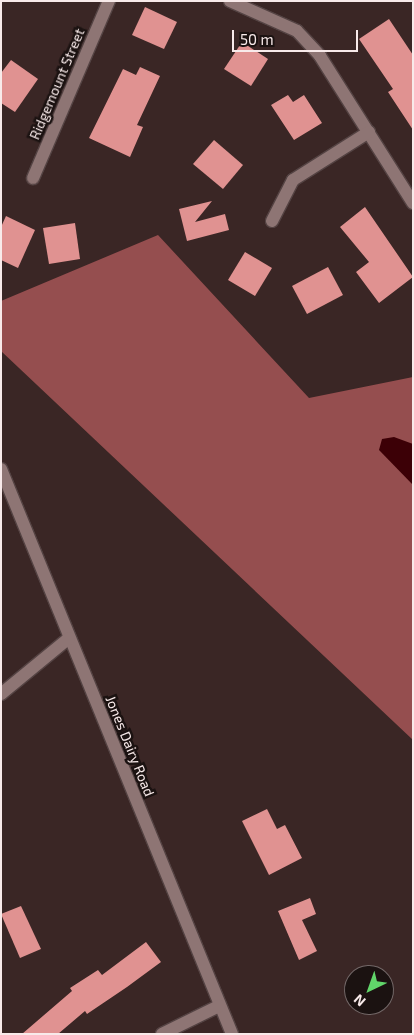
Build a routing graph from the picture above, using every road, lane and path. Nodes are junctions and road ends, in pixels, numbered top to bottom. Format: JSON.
{"nodes":[{"id":1,"x":109,"y":1,"type":"edge"},
{"id":2,"x":230,"y":1,"type":"edge"},
{"id":3,"x":369,"y":132,"type":"junction"},
{"id":4,"x":33,"y":178,"type":"dead end"},
{"id":5,"x":413,"y":204,"type":"edge"},
{"id":6,"x":272,"y":221,"type":"dead end"},
{"id":7,"x":1,"y":469,"type":"edge"},
{"id":8,"x":70,"y":638,"type":"junction"},
{"id":9,"x":1,"y":694,"type":"edge"},
{"id":10,"x":220,"y":1006,"type":"junction"},
{"id":11,"x":162,"y":1034,"type":"edge"},
{"id":12,"x":232,"y":1034,"type":"edge"}],
"edges":[{"from":1,"to":4,"type":"street","name":"Ridgemount Street"},
{"from":2,"to":3,"type":"street"},
{"from":3,"to":5,"type":"street"},
{"from":3,"to":6,"type":"street"},
{"from":7,"to":8,"type":"street","name":"Jones Dairy Road"},
{"from":8,"to":9,"type":"street"},
{"from":8,"to":10,"type":"street","name":"Jones Dairy Road"},
{"from":10,"to":11,"type":"street"},
{"from":10,"to":12,"type":"street","name":"Jones Dairy Road"}]}
